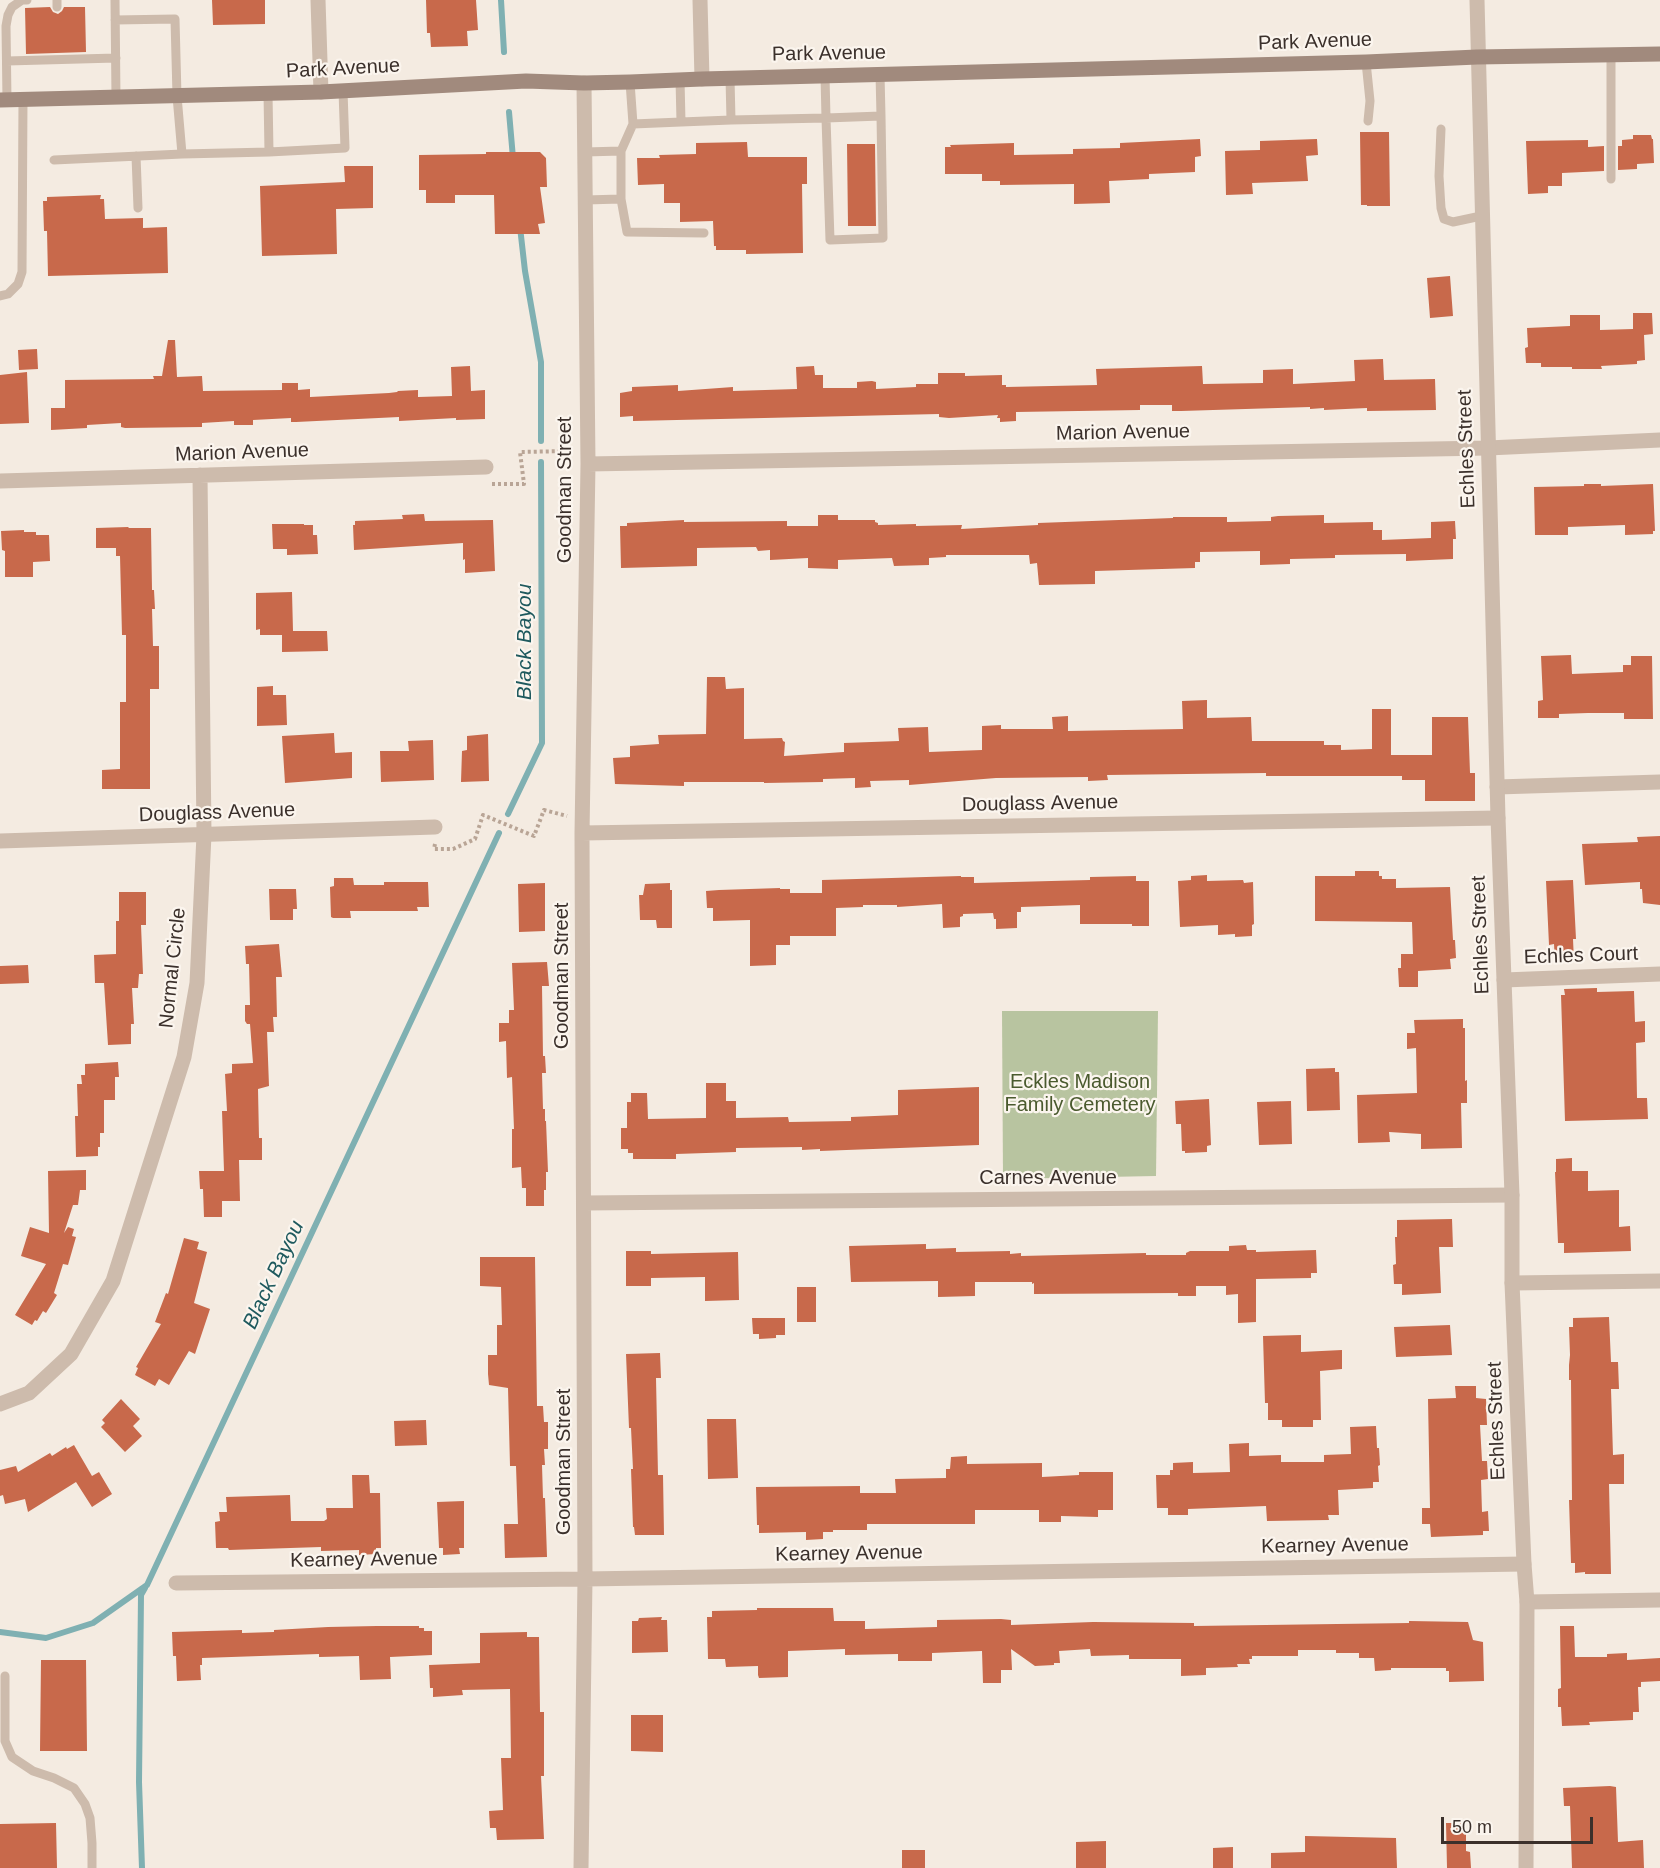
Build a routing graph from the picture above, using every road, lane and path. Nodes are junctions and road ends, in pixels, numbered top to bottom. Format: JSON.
{"nodes":[{"id":1,"x":27,"y":0,"type":"edge"},
{"id":2,"x":115,"y":0,"type":"edge"},
{"id":3,"x":318,"y":0,"type":"edge"},
{"id":4,"x":700,"y":0,"type":"edge"},
{"id":5,"x":1477,"y":0,"type":"edge"},
{"id":6,"x":115,"y":20,"type":"junction"},
{"id":7,"x":1660,"y":54,"type":"edge"},
{"id":8,"x":1611,"y":55,"type":"junction"},
{"id":9,"x":1477,"y":57,"type":"junction"},
{"id":10,"x":116,"y":58,"type":"junction"},
{"id":11,"x":7,"y":61,"type":"junction"},
{"id":12,"x":1366,"y":62,"type":"junction"},
{"id":13,"x":880,"y":74,"type":"junction"},
{"id":14,"x":825,"y":76,"type":"junction"},
{"id":15,"x":730,"y":78,"type":"junction"},
{"id":16,"x":702,"y":79,"type":"junction"},
{"id":17,"x":680,"y":80,"type":"junction"},
{"id":18,"x":630,"y":82,"type":"junction"},
{"id":19,"x":584,"y":84,"type":"junction"},
{"id":20,"x":343,"y":91,"type":"junction"},
{"id":21,"x":321,"y":92,"type":"junction"},
{"id":22,"x":268,"y":94,"type":"junction"},
{"id":23,"x":177,"y":96,"type":"junction"},
{"id":24,"x":116,"y":98,"type":"junction"},
{"id":25,"x":3,"y":100,"type":"edge"},
{"id":26,"x":23,"y":100,"type":"junction"},
{"id":27,"x":880,"y":116,"type":"junction"},
{"id":28,"x":826,"y":118,"type":"junction"},
{"id":29,"x":731,"y":120,"type":"junction"},
{"id":30,"x":1368,"y":121,"type":"dead end"},
{"id":31,"x":681,"y":122,"type":"junction"},
{"id":32,"x":633,"y":124,"type":"junction"},
{"id":33,"x":1441,"y":129,"type":"dead end"},
{"id":34,"x":621,"y":151,"type":"junction"},
{"id":35,"x":269,"y":152,"type":"junction"},
{"id":36,"x":585,"y":152,"type":"junction"},
{"id":37,"x":182,"y":154,"type":"junction"},
{"id":38,"x":136,"y":156,"type":"junction"},
{"id":39,"x":54,"y":160,"type":"dead end"},
{"id":40,"x":1611,"y":179,"type":"dead end"},
{"id":41,"x":585,"y":200,"type":"junction"},
{"id":42,"x":621,"y":200,"type":"junction"},
{"id":43,"x":138,"y":208,"type":"dead end"},
{"id":44,"x":1481,"y":216,"type":"junction"},
{"id":45,"x":704,"y":233,"type":"dead end"},
{"id":46,"x":0,"y":296,"type":"edge"},
{"id":47,"x":1660,"y":440,"type":"edge"},
{"id":48,"x":1488,"y":448,"type":"junction"},
{"id":49,"x":568,"y":460,"type":"dead end"},
{"id":50,"x":588,"y":464,"type":"junction"},
{"id":51,"x":486,"y":467,"type":"joint"},
{"id":52,"x":201,"y":475,"type":"junction"},
{"id":53,"x":0,"y":481,"type":"edge"},
{"id":54,"x":1660,"y":782,"type":"edge"},
{"id":55,"x":1497,"y":787,"type":"junction"},
{"id":56,"x":1498,"y":818,"type":"junction"},
{"id":57,"x":582,"y":826,"type":"junction"},
{"id":58,"x":435,"y":827,"type":"joint"},
{"id":59,"x":204,"y":835,"type":"junction"},
{"id":60,"x":0,"y":841,"type":"edge"},
{"id":61,"x":1660,"y":974,"type":"edge"},
{"id":62,"x":1504,"y":980,"type":"junction"},
{"id":63,"x":1512,"y":1195,"type":"junction"},
{"id":64,"x":584,"y":1203,"type":"junction"},
{"id":65,"x":1660,"y":1281,"type":"edge"},
{"id":66,"x":1512,"y":1283,"type":"junction"},
{"id":67,"x":0,"y":1404,"type":"edge"},
{"id":68,"x":1524,"y":1564,"type":"junction"},
{"id":69,"x":585,"y":1579,"type":"junction"},
{"id":70,"x":176,"y":1583,"type":"dead end"},
{"id":71,"x":1660,"y":1600,"type":"edge"},
{"id":72,"x":1527,"y":1602,"type":"junction"},
{"id":73,"x":5,"y":1676,"type":"dead end"},
{"id":74,"x":92,"y":1868,"type":"edge"},
{"id":75,"x":581,"y":1868,"type":"edge"},
{"id":76,"x":1526,"y":1868,"type":"edge"}],
"edges":[{"from":1,"to":11,"type":"lane"},
{"from":2,"to":6,"type":"lane"},
{"from":3,"to":21,"type":"street"},
{"from":4,"to":16,"type":"street"},
{"from":5,"to":9,"type":"street","name":"Echles Street"},
{"from":6,"to":10,"type":"lane"},
{"from":6,"to":23,"type":"lane"},
{"from":7,"to":8,"type":"main road","name":"Park Avenue"},
{"from":8,"to":9,"type":"main road","name":"Park Avenue"},
{"from":8,"to":40,"type":"lane"},
{"from":9,"to":12,"type":"main road","name":"Park Avenue"},
{"from":9,"to":44,"type":"street","name":"Echles Street"},
{"from":10,"to":11,"type":"lane"},
{"from":10,"to":24,"type":"lane"},
{"from":11,"to":25,"type":"lane"},
{"from":12,"to":13,"type":"main road","name":"Park Avenue"},
{"from":12,"to":30,"type":"lane"},
{"from":13,"to":14,"type":"main road","name":"Park Avenue"},
{"from":13,"to":27,"type":"lane"},
{"from":14,"to":15,"type":"main road","name":"Park Avenue"},
{"from":14,"to":28,"type":"lane"},
{"from":15,"to":16,"type":"main road","name":"Park Avenue"},
{"from":15,"to":29,"type":"lane"},
{"from":16,"to":17,"type":"main road","name":"Park Avenue"},
{"from":17,"to":18,"type":"main road","name":"Park Avenue"},
{"from":17,"to":31,"type":"lane"},
{"from":18,"to":19,"type":"main road","name":"Park Avenue"},
{"from":18,"to":32,"type":"lane"},
{"from":19,"to":20,"type":"main road","name":"Park Avenue"},
{"from":19,"to":36,"type":"street","name":"Goodman Street"},
{"from":20,"to":21,"type":"main road","name":"Park Avenue"},
{"from":20,"to":35,"type":"lane"},
{"from":21,"to":22,"type":"main road","name":"Park Avenue"},
{"from":22,"to":23,"type":"main road","name":"Park Avenue"},
{"from":22,"to":35,"type":"lane"},
{"from":23,"to":24,"type":"main road","name":"Park Avenue"},
{"from":23,"to":37,"type":"lane"},
{"from":24,"to":26,"type":"main road","name":"Park Avenue"},
{"from":25,"to":26,"type":"main road","name":"Park Avenue"},
{"from":26,"to":46,"type":"lane"},
{"from":27,"to":28,"type":"lane"},
{"from":27,"to":28,"type":"lane"},
{"from":28,"to":29,"type":"lane"},
{"from":29,"to":31,"type":"lane"},
{"from":31,"to":32,"type":"lane"},
{"from":32,"to":34,"type":"lane"},
{"from":33,"to":44,"type":"lane"},
{"from":34,"to":36,"type":"lane"},
{"from":34,"to":42,"type":"lane"},
{"from":35,"to":37,"type":"lane"},
{"from":36,"to":41,"type":"street","name":"Goodman Street"},
{"from":37,"to":38,"type":"lane"},
{"from":38,"to":39,"type":"lane"},
{"from":38,"to":43,"type":"lane"},
{"from":41,"to":42,"type":"lane"},
{"from":41,"to":50,"type":"street","name":"Goodman Street"},
{"from":42,"to":45,"type":"lane"},
{"from":44,"to":48,"type":"street","name":"Echles Street"},
{"from":47,"to":48,"type":"street","name":"Marion Avenue"},
{"from":48,"to":50,"type":"street","name":"Marion Avenue"},
{"from":48,"to":55,"type":"street","name":"Echles Street"},
{"from":49,"to":51,"type":"path"},
{"from":50,"to":57,"type":"street","name":"Goodman Street"},
{"from":51,"to":52,"type":"street","name":"Marion Avenue"},
{"from":52,"to":53,"type":"street","name":"Marion Avenue"},
{"from":52,"to":59,"type":"street","name":"Normal Circle"},
{"from":54,"to":55,"type":"street"},
{"from":55,"to":56,"type":"street","name":"Echles Street"},
{"from":56,"to":57,"type":"street","name":"Douglass Avenue"},
{"from":56,"to":62,"type":"street","name":"Echles Street"},
{"from":57,"to":58,"type":"path"},
{"from":57,"to":64,"type":"street","name":"Goodman Street"},
{"from":58,"to":59,"type":"street","name":"Douglass Avenue"},
{"from":59,"to":60,"type":"street","name":"Douglass Avenue"},
{"from":59,"to":67,"type":"street","name":"Normal Circle"},
{"from":61,"to":62,"type":"street","name":"Echles Court"},
{"from":62,"to":63,"type":"street","name":"Echles Street"},
{"from":63,"to":64,"type":"street","name":"Carnes Avenue"},
{"from":63,"to":66,"type":"street","name":"Echles Street"},
{"from":64,"to":69,"type":"street","name":"Goodman Street"},
{"from":65,"to":66,"type":"street"},
{"from":66,"to":68,"type":"street","name":"Echles Street"},
{"from":68,"to":69,"type":"street","name":"Kearney Avenue"},
{"from":68,"to":72,"type":"street","name":"Echles Street"},
{"from":69,"to":70,"type":"street","name":"Kearney Avenue"},
{"from":69,"to":75,"type":"street","name":"Goodman Street"},
{"from":71,"to":72,"type":"street"},
{"from":72,"to":76,"type":"street","name":"Echles Street"},
{"from":73,"to":74,"type":"lane"}]}
